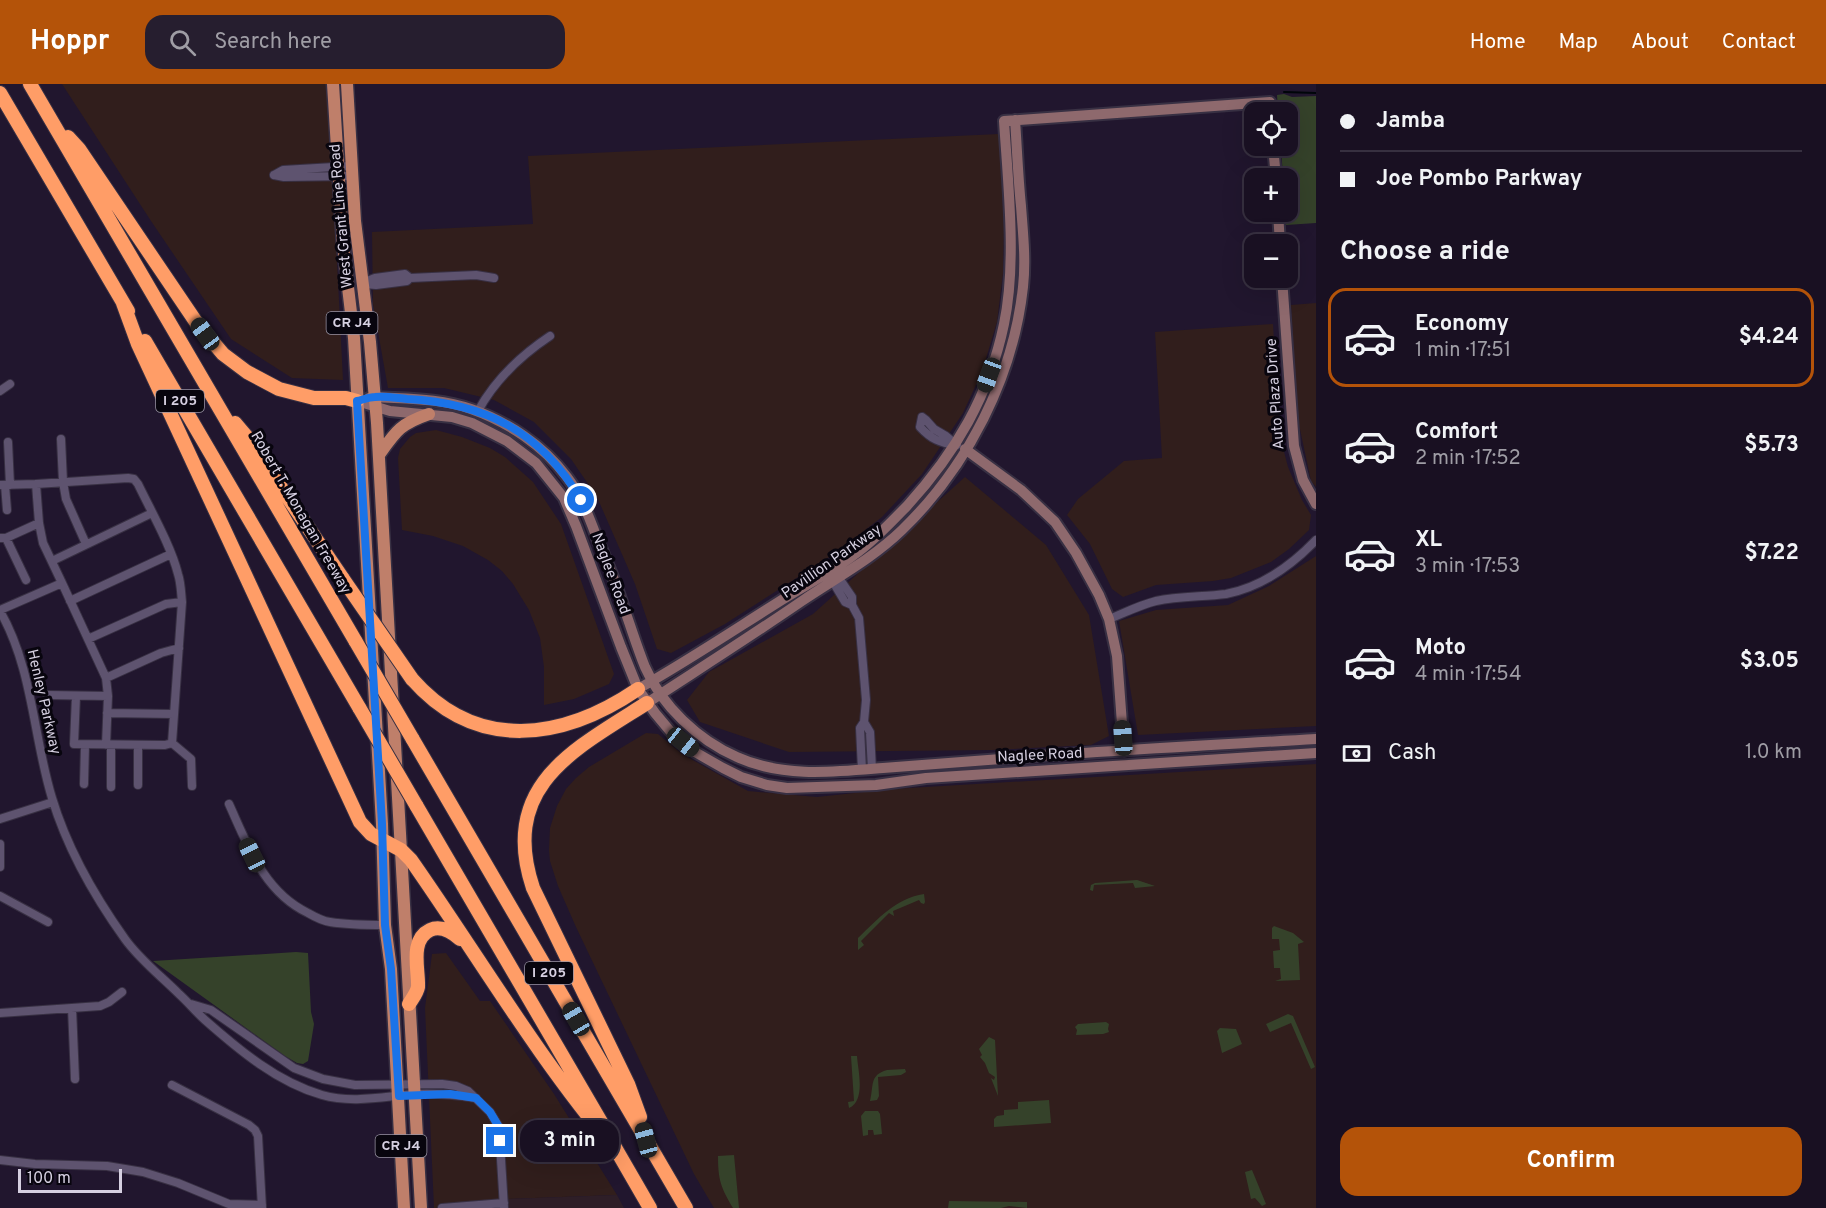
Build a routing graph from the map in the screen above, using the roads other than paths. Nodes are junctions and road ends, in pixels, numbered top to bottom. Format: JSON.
{"nodes":[{"id":1,"x":30,"y":84,"type":"edge"},
{"id":2,"x":333,"y":84,"type":"edge"},
{"id":3,"x":347,"y":84,"type":"edge"},
{"id":4,"x":0,"y":93,"type":"edge"},
{"id":5,"x":1244,"y":108,"type":"edge"},
{"id":6,"x":48,"y":115,"type":"junction"},
{"id":7,"x":1015,"y":120,"type":"junction"},
{"id":8,"x":351,"y":171,"type":"junction"},
{"id":9,"x":338,"y":172,"type":"junction"},
{"id":10,"x":494,"y":278,"type":"dead end"},
{"id":11,"x":362,"y":283,"type":"junction"},
{"id":12,"x":1283,"y":288,"type":"edge"},
{"id":13,"x":123,"y":303,"type":"junction"},
{"id":14,"x":550,"y":336,"type":"dead end"},
{"id":15,"x":10,"y":384,"type":"dead end"},
{"id":16,"x":0,"y":391,"type":"edge"},
{"id":17,"x":357,"y":401,"type":"junction"},
{"id":18,"x":375,"y":402,"type":"junction"},
{"id":19,"x":216,"y":404,"type":"junction"},
{"id":20,"x":478,"y":411,"type":"junction"},
{"id":21,"x":429,"y":414,"type":"junction"},
{"id":22,"x":61,"y":439,"type":"dead end"},
{"id":23,"x":8,"y":442,"type":"dead end"},
{"id":24,"x":961,"y":447,"type":"junction"},
{"id":25,"x":379,"y":454,"type":"junction"},
{"id":26,"x":63,"y":482,"type":"junction"},
{"id":27,"x":36,"y":484,"type":"junction"},
{"id":28,"x":5,"y":485,"type":"edge"},
{"id":29,"x":1316,"y":504,"type":"edge"},
{"id":30,"x":7,"y":510,"type":"dead end"},
{"id":31,"x":152,"y":513,"type":"junction"},
{"id":32,"x":39,"y":523,"type":"junction"},
{"id":33,"x":3,"y":538,"type":"edge"},
{"id":34,"x":1316,"y":540,"type":"edge"},
{"id":35,"x":86,"y":544,"type":"junction"},
{"id":36,"x":171,"y":554,"type":"junction"},
{"id":37,"x":52,"y":561,"type":"junction"},
{"id":38,"x":26,"y":580,"type":"dead end"},
{"id":39,"x":836,"y":580,"type":"junction"},
{"id":40,"x":62,"y":583,"type":"junction"},
{"id":41,"x":70,"y":601,"type":"junction"},
{"id":42,"x":182,"y":602,"type":"junction"},
{"id":43,"x":0,"y":610,"type":"edge"},
{"id":44,"x":1108,"y":619,"type":"junction"},
{"id":45,"x":88,"y":639,"type":"junction"},
{"id":46,"x":179,"y":648,"type":"junction"},
{"id":47,"x":106,"y":678,"type":"junction"},
{"id":48,"x":653,"y":680,"type":"junction"},
{"id":49,"x":638,"y":689,"type":"junction"},
{"id":50,"x":661,"y":693,"type":"junction"},
{"id":51,"x":47,"y":695,"type":"dead end"},
{"id":52,"x":76,"y":696,"type":"junction"},
{"id":53,"x":108,"y":696,"type":"junction"},
{"id":54,"x":647,"y":703,"type":"junction"},
{"id":55,"x":107,"y":714,"type":"junction"},
{"id":56,"x":174,"y":714,"type":"junction"},
{"id":57,"x":1316,"y":739,"type":"edge"},
{"id":58,"x":171,"y":742,"type":"junction"},
{"id":59,"x":85,"y":745,"type":"junction"},
{"id":60,"x":109,"y":745,"type":"junction"},
{"id":61,"x":138,"y":745,"type":"junction"},
{"id":62,"x":1124,"y":751,"type":"junction"},
{"id":63,"x":1316,"y":753,"type":"edge"},
{"id":64,"x":867,"y":770,"type":"junction"},
{"id":65,"x":84,"y":784,"type":"dead end"},
{"id":66,"x":138,"y":785,"type":"dead end"},
{"id":67,"x":192,"y":786,"type":"dead end"},
{"id":68,"x":111,"y":787,"type":"dead end"},
{"id":69,"x":53,"y":802,"type":"junction"},
{"id":70,"x":229,"y":804,"type":"dead end"},
{"id":71,"x":0,"y":819,"type":"edge"},
{"id":72,"x":382,"y":840,"type":"junction"},
{"id":73,"x":0,"y":844,"type":"edge"},
{"id":74,"x":401,"y":850,"type":"junction"},
{"id":75,"x":0,"y":867,"type":"edge"},
{"id":76,"x":0,"y":896,"type":"edge"},
{"id":77,"x":48,"y":922,"type":"dead end"},
{"id":78,"x":385,"y":925,"type":"junction"},
{"id":79,"x":466,"y":944,"type":"junction"},
{"id":80,"x":407,"y":950,"type":"junction"},
{"id":81,"x":122,"y":992,"type":"dead end"},
{"id":82,"x":189,"y":1003,"type":"junction"},
{"id":83,"x":409,"y":1004,"type":"junction"},
{"id":84,"x":72,"y":1008,"type":"junction"},
{"id":85,"x":0,"y":1013,"type":"edge"},
{"id":86,"x":75,"y":1079,"type":"dead end"},
{"id":87,"x":398,"y":1083,"type":"junction"},
{"id":88,"x":172,"y":1085,"type":"dead end"},
{"id":89,"x":415,"y":1089,"type":"junction"},
{"id":90,"x":399,"y":1096,"type":"junction"},
{"id":91,"x":646,"y":1140,"type":"junction"},
{"id":92,"x":616,"y":1150,"type":"junction"},
{"id":93,"x":0,"y":1160,"type":"edge"},
{"id":94,"x":504,"y":1206,"type":"edge"},
{"id":95,"x":262,"y":1207,"type":"edge"},
{"id":96,"x":404,"y":1208,"type":"edge"},
{"id":97,"x":421,"y":1208,"type":"edge"},
{"id":98,"x":442,"y":1208,"type":"edge"},
{"id":99,"x":650,"y":1208,"type":"edge"},
{"id":100,"x":686,"y":1208,"type":"edge"}],
"edges":[{"from":1,"to":6,"type":"highway","name":"Robert T. Monagan Freeway","number":"I 205"},
{"from":2,"to":9,"type":"main road","name":"West Grant Line Road","number":"CR J4"},
{"from":3,"to":8,"type":"main road","name":"West Grant Line Road","number":"CR J4"},
{"from":4,"to":13,"type":"highway","number":"I 205"},
{"from":5,"to":7,"type":"main road","name":"Pavillion Parkway"},
{"from":6,"to":17,"type":"highway"},
{"from":6,"to":19,"type":"highway","name":"Robert T. Monagan Freeway","number":"I 205"},
{"from":7,"to":24,"type":"main road","name":"Pavillion Parkway"},
{"from":7,"to":24,"type":"main road","name":"Pavillion Parkway"},
{"from":8,"to":9,"type":"street"},
{"from":8,"to":11,"type":"main road","name":"West Grant Line Road","number":"CR J4"},
{"from":9,"to":9,"type":"street"},
{"from":9,"to":17,"type":"main road","name":"West Grant Line Road","number":"CR J4"},
{"from":10,"to":11,"type":"street"},
{"from":11,"to":18,"type":"main road","name":"West Grant Line Road","number":"CR J4"},
{"from":12,"to":29,"type":"main road","name":"Auto Plaza Drive"},
{"from":13,"to":72,"type":"highway"},
{"from":13,"to":92,"type":"highway","number":"I 205","bridge":true},
{"from":14,"to":20,"type":"street"},
{"from":15,"to":16,"type":"street"},
{"from":17,"to":18,"type":"main road","name":"Naglee Road"},
{"from":17,"to":72,"type":"main road","name":"West Grant Line Road","number":"CR J4"},
{"from":18,"to":20,"type":"main road","name":"Naglee Road"},
{"from":18,"to":21,"type":"main road","name":"Naglee Road"},
{"from":18,"to":25,"type":"main road","name":"West Grant Line Road","number":"CR J4"},
{"from":19,"to":49,"type":"highway","bridge":true},
{"from":19,"to":91,"type":"highway","name":"Robert T. Monagan Freeway","number":"I 205","bridge":true},
{"from":20,"to":48,"type":"main road","name":"Naglee Road"},
{"from":21,"to":25,"type":"main road"},
{"from":21,"to":49,"type":"main road","name":"Naglee Road"},
{"from":22,"to":26,"type":"street"},
{"from":23,"to":28,"type":"street"},
{"from":24,"to":24,"type":"street"},
{"from":24,"to":39,"type":"main road","name":"Pavillion Parkway"},
{"from":24,"to":44,"type":"main road"},
{"from":24,"to":48,"type":"main road","name":"Pavillion Parkway"},
{"from":25,"to":74,"type":"main road","name":"West Grant Line Road","number":"CR J4"},
{"from":26,"to":27,"type":"street"},
{"from":26,"to":31,"type":"street"},
{"from":26,"to":35,"type":"street"},
{"from":27,"to":28,"type":"street"},
{"from":27,"to":32,"type":"street"},
{"from":28,"to":30,"type":"street"},
{"from":31,"to":35,"type":"street"},
{"from":31,"to":36,"type":"street"},
{"from":32,"to":33,"type":"street"},
{"from":32,"to":37,"type":"street"},
{"from":33,"to":38,"type":"street"},
{"from":34,"to":44,"type":"street"},
{"from":35,"to":37,"type":"street"},
{"from":36,"to":41,"type":"street"},
{"from":36,"to":42,"type":"street"},
{"from":37,"to":40,"type":"street"},
{"from":39,"to":50,"type":"main road","name":"Pavillion Parkway"},
{"from":39,"to":64,"type":"street"},
{"from":40,"to":41,"type":"street"},
{"from":40,"to":43,"type":"street"},
{"from":41,"to":45,"type":"street"},
{"from":42,"to":45,"type":"street"},
{"from":42,"to":46,"type":"street"},
{"from":43,"to":69,"type":"street","name":"Henley Parkway"},
{"from":44,"to":62,"type":"main road"},
{"from":45,"to":47,"type":"street"},
{"from":46,"to":47,"type":"street"},
{"from":46,"to":56,"type":"street"},
{"from":47,"to":53,"type":"street"},
{"from":48,"to":49,"type":"main road","name":"Pavillion Parkway"},
{"from":48,"to":50,"type":"main road","name":"Naglee Road"},
{"from":49,"to":54,"type":"main road","name":"Naglee Road"},
{"from":50,"to":54,"type":"main road","name":"Pavillion Parkway"},
{"from":50,"to":64,"type":"main road","name":"Naglee Road"},
{"from":51,"to":52,"type":"street"},
{"from":52,"to":53,"type":"street"},
{"from":52,"to":59,"type":"street"},
{"from":53,"to":55,"type":"street"},
{"from":54,"to":63,"type":"main road","name":"Naglee Road"},
{"from":54,"to":91,"type":"highway"},
{"from":55,"to":56,"type":"street"},
{"from":55,"to":60,"type":"street"},
{"from":56,"to":58,"type":"street"},
{"from":57,"to":62,"type":"main road","name":"Naglee Road"},
{"from":58,"to":61,"type":"street"},
{"from":58,"to":67,"type":"street"},
{"from":59,"to":60,"type":"street"},
{"from":59,"to":65,"type":"street"},
{"from":60,"to":61,"type":"street"},
{"from":60,"to":68,"type":"street"},
{"from":61,"to":66,"type":"street"},
{"from":62,"to":64,"type":"main road","name":"Naglee Road"},
{"from":69,"to":71,"type":"street"},
{"from":69,"to":82,"type":"street","name":"Henley Parkway"},
{"from":70,"to":78,"type":"street"},
{"from":72,"to":74,"type":"highway"},
{"from":72,"to":78,"type":"main road","name":"West Grant Line Road","number":"CR J4"},
{"from":73,"to":75,"type":"street"},
{"from":74,"to":79,"type":"highway"},
{"from":74,"to":80,"type":"main road","name":"West Grant Line Road","number":"CR J4"},
{"from":76,"to":77,"type":"street"},
{"from":78,"to":80,"type":"main road"},
{"from":78,"to":87,"type":"main road","name":"West Grant Line Road","number":"CR J4"},
{"from":79,"to":83,"type":"highway"},
{"from":79,"to":92,"type":"highway"},
{"from":80,"to":83,"type":"main road","name":"West Grant Line Road","number":"CR J4"},
{"from":81,"to":84,"type":"street"},
{"from":82,"to":87,"type":"street"},
{"from":82,"to":90,"type":"street","name":"Henley Parkway"},
{"from":83,"to":89,"type":"main road","name":"West Grant Line Road","number":"CR J4"},
{"from":84,"to":85,"type":"street"},
{"from":84,"to":86,"type":"street"},
{"from":87,"to":89,"type":"street"},
{"from":87,"to":90,"type":"main road","name":"West Grant Line Road","number":"CR J4"},
{"from":88,"to":95,"type":"street"},
{"from":89,"to":90,"type":"street","name":"Henley Parkway"},
{"from":89,"to":94,"type":"street"},
{"from":89,"to":97,"type":"main road","name":"West Grant Line Road","number":"CR J4"},
{"from":90,"to":96,"type":"main road","name":"West Grant Line Road","number":"CR J4"},
{"from":91,"to":100,"type":"highway","name":"Robert T. Monagan Freeway","number":"I 205"},
{"from":92,"to":99,"type":"highway","number":"I 205"},
{"from":93,"to":95,"type":"street"},
{"from":94,"to":98,"type":"street"}]}
